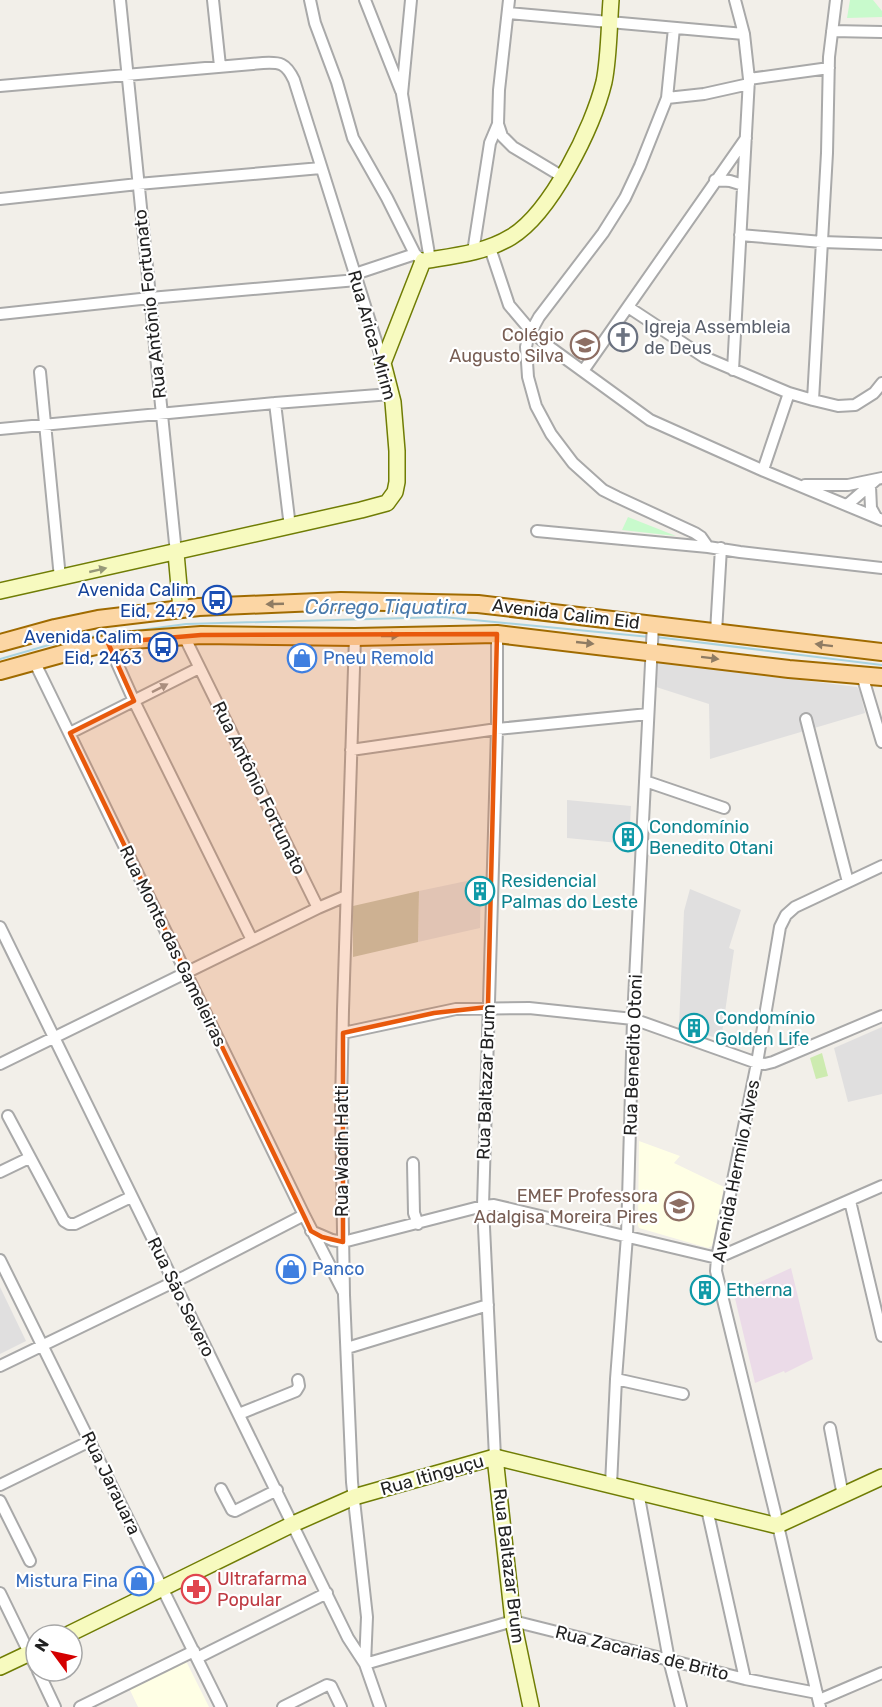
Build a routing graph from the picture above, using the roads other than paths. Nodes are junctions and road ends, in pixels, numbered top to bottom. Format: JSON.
{"nodes":[{"id":1,"x":120,"y":0,"type":"edge"},
{"id":2,"x":213,"y":0,"type":"edge"},
{"id":3,"x":310,"y":0,"type":"edge"},
{"id":4,"x":365,"y":0,"type":"edge"},
{"id":5,"x":411,"y":0,"type":"edge"},
{"id":6,"x":509,"y":0,"type":"edge"},
{"id":7,"x":611,"y":0,"type":"edge"},
{"id":8,"x":735,"y":0,"type":"edge"},
{"id":9,"x":836,"y":0,"type":"edge"},
{"id":10,"x":508,"y":13,"type":"junction"},
{"id":11,"x":610,"y":22,"type":"junction"},
{"id":12,"x":674,"y":28,"type":"junction"},
{"id":13,"x":832,"y":31,"type":"junction"},
{"id":14,"x":882,"y":32,"type":"edge"},
{"id":15,"x":744,"y":34,"type":"junction"},
{"id":16,"x":220,"y":66,"type":"junction"},
{"id":17,"x":829,"y":68,"type":"junction"},
{"id":18,"x":128,"y":75,"type":"junction"},
{"id":19,"x":749,"y":81,"type":"junction"},
{"id":20,"x":0,"y":86,"type":"edge"},
{"id":21,"x":402,"y":94,"type":"junction"},
{"id":22,"x":667,"y":98,"type":"junction"},
{"id":23,"x":498,"y":123,"type":"junction"},
{"id":24,"x":746,"y":137,"type":"junction"},
{"id":25,"x":321,"y":168,"type":"junction"},
{"id":26,"x":562,"y":177,"type":"junction"},
{"id":27,"x":716,"y":180,"type":"junction"},
{"id":28,"x":138,"y":184,"type":"junction"},
{"id":29,"x":743,"y":185,"type":"junction"},
{"id":30,"x":0,"y":199,"type":"edge"},
{"id":31,"x":740,"y":235,"type":"junction"},
{"id":32,"x":822,"y":242,"type":"junction"},
{"id":33,"x":882,"y":244,"type":"edge"},
{"id":34,"x":490,"y":248,"type":"junction"},
{"id":35,"x":473,"y":252,"type":"junction"},
{"id":36,"x":422,"y":258,"type":"junction"},
{"id":37,"x":356,"y":277,"type":"junction"},
{"id":38,"x":150,"y":298,"type":"junction"},
{"id":39,"x":628,"y":307,"type":"junction"},
{"id":40,"x":0,"y":314,"type":"edge"},
{"id":41,"x":531,"y":331,"type":"junction"},
{"id":42,"x":383,"y":363,"type":"junction"},
{"id":43,"x":733,"y":370,"type":"junction"},
{"id":44,"x":40,"y":372,"type":"dead end"},
{"id":45,"x":583,"y":372,"type":"junction"},
{"id":46,"x":882,"y":383,"type":"edge"},
{"id":47,"x":789,"y":393,"type":"junction"},
{"id":48,"x":391,"y":394,"type":"junction"},
{"id":49,"x":813,"y":400,"type":"junction"},
{"id":50,"x":275,"y":402,"type":"junction"},
{"id":51,"x":161,"y":413,"type":"junction"},
{"id":52,"x":44,"y":425,"type":"junction"},
{"id":53,"x":0,"y":429,"type":"edge"},
{"id":54,"x":763,"y":471,"type":"junction"},
{"id":55,"x":876,"y":481,"type":"edge"},
{"id":56,"x":796,"y":484,"type":"junction"},
{"id":57,"x":848,"y":485,"type":"junction"},
{"id":58,"x":836,"y":501,"type":"junction"},
{"id":59,"x":847,"y":505,"type":"junction"},
{"id":60,"x":879,"y":518,"type":"edge"},
{"id":61,"x":290,"y":527,"type":"junction"},
{"id":62,"x":537,"y":531,"type":"dead end"},
{"id":63,"x":708,"y":547,"type":"junction"},
{"id":64,"x":721,"y":548,"type":"junction"},
{"id":65,"x":176,"y":553,"type":"junction"},
{"id":66,"x":882,"y":568,"type":"edge"},
{"id":67,"x":60,"y":578,"type":"junction"},
{"id":68,"x":0,"y":591,"type":"edge"},
{"id":69,"x":181,"y":609,"type":"junction"},
{"id":70,"x":716,"y":632,"type":"junction"},
{"id":71,"x":497,"y":633,"type":"junction"},
{"id":72,"x":184,"y":636,"type":"junction"},
{"id":73,"x":355,"y":637,"type":"junction"},
{"id":74,"x":652,"y":637,"type":"junction"},
{"id":75,"x":0,"y":643,"type":"edge"},
{"id":76,"x":108,"y":643,"type":"junction"},
{"id":77,"x":882,"y":652,"type":"edge"},
{"id":78,"x":34,"y":661,"type":"junction"},
{"id":79,"x":200,"y":668,"type":"junction"},
{"id":80,"x":0,"y":671,"type":"edge"},
{"id":81,"x":862,"y":675,"type":"junction"},
{"id":82,"x":882,"y":677,"type":"edge"},
{"id":83,"x":134,"y":701,"type":"junction"},
{"id":84,"x":648,"y":714,"type":"junction"},
{"id":85,"x":806,"y":719,"type":"dead end"},
{"id":86,"x":497,"y":729,"type":"junction"},
{"id":87,"x":70,"y":733,"type":"junction"},
{"id":88,"x":882,"y":742,"type":"edge"},
{"id":89,"x":351,"y":750,"type":"junction"},
{"id":90,"x":645,"y":781,"type":"junction"},
{"id":91,"x":724,"y":807,"type":"dead end"},
{"id":92,"x":882,"y":866,"type":"edge"},
{"id":93,"x":848,"y":882,"type":"junction"},
{"id":94,"x":346,"y":896,"type":"junction"},
{"id":95,"x":318,"y":908,"type":"junction"},
{"id":96,"x":0,"y":927,"type":"edge"},
{"id":97,"x":252,"y":940,"type":"junction"},
{"id":98,"x":186,"y":972,"type":"junction"},
{"id":99,"x":488,"y":1007,"type":"junction"},
{"id":100,"x":882,"y":1016,"type":"edge"},
{"id":101,"x":633,"y":1019,"type":"junction"},
{"id":102,"x":343,"y":1033,"type":"junction"},
{"id":103,"x":54,"y":1037,"type":"junction"},
{"id":104,"x":757,"y":1063,"type":"junction"},
{"id":105,"x":0,"y":1064,"type":"edge"},
{"id":106,"x":8,"y":1116,"type":"dead end"},
{"id":107,"x":29,"y":1158,"type":"junction"},
{"id":108,"x":413,"y":1163,"type":"dead end"},
{"id":109,"x":0,"y":1172,"type":"edge"},
{"id":110,"x":882,"y":1186,"type":"edge"},
{"id":111,"x":131,"y":1197,"type":"junction"},
{"id":112,"x":850,"y":1201,"type":"junction"},
{"id":113,"x":483,"y":1206,"type":"junction"},
{"id":114,"x":304,"y":1215,"type":"junction"},
{"id":115,"x":418,"y":1224,"type":"junction"},
{"id":116,"x":311,"y":1231,"type":"junction"},
{"id":117,"x":627,"y":1236,"type":"junction"},
{"id":118,"x":343,"y":1242,"type":"junction"},
{"id":119,"x":717,"y":1258,"type":"junction"},
{"id":120,"x":0,"y":1260,"type":"edge"},
{"id":121,"x":174,"y":1282,"type":"junction"},
{"id":122,"x":344,"y":1295,"type":"junction"},
{"id":123,"x":488,"y":1305,"type":"junction"},
{"id":124,"x":882,"y":1336,"type":"edge"},
{"id":125,"x":42,"y":1346,"type":"junction"},
{"id":126,"x":347,"y":1348,"type":"junction"},
{"id":127,"x":0,"y":1366,"type":"edge"},
{"id":128,"x":616,"y":1379,"type":"junction"},
{"id":129,"x":298,"y":1380,"type":"dead end"},
{"id":130,"x":683,"y":1394,"type":"dead end"},
{"id":131,"x":239,"y":1414,"type":"junction"},
{"id":132,"x":830,"y":1428,"type":"dead end"},
{"id":133,"x":90,"y":1441,"type":"junction"},
{"id":134,"x":495,"y":1457,"type":"junction"},
{"id":135,"x":882,"y":1477,"type":"edge"},
{"id":136,"x":0,"y":1485,"type":"edge"},
{"id":137,"x":611,"y":1485,"type":"junction"},
{"id":138,"x":221,"y":1489,"type":"dead end"},
{"id":139,"x":277,"y":1490,"type":"junction"},
{"id":140,"x":639,"y":1492,"type":"junction"},
{"id":141,"x":843,"y":1496,"type":"junction"},
{"id":142,"x":354,"y":1497,"type":"junction"},
{"id":143,"x":0,"y":1501,"type":"edge"},
{"id":144,"x":707,"y":1509,"type":"junction"},
{"id":145,"x":294,"y":1524,"type":"junction"},
{"id":146,"x":778,"y":1525,"type":"junction"},
{"id":147,"x":30,"y":1561,"type":"dead end"},
{"id":148,"x":163,"y":1589,"type":"junction"},
{"id":149,"x":0,"y":1593,"type":"edge"},
{"id":150,"x":327,"y":1593,"type":"junction"},
{"id":151,"x":513,"y":1621,"type":"junction"},
{"id":152,"x":84,"y":1627,"type":"edge"},
{"id":153,"x":24,"y":1637,"type":"edge"},
{"id":154,"x":195,"y":1655,"type":"junction"},
{"id":155,"x":24,"y":1659,"type":"edge"},
{"id":156,"x":669,"y":1660,"type":"junction"},
{"id":157,"x":365,"y":1664,"type":"junction"},
{"id":158,"x":0,"y":1667,"type":"edge"},
{"id":159,"x":882,"y":1673,"type":"edge"},
{"id":160,"x":745,"y":1679,"type":"junction"},
{"id":161,"x":44,"y":1683,"type":"edge"},
{"id":162,"x":818,"y":1700,"type":"edge"},
{"id":163,"x":55,"y":1707,"type":"edge"},
{"id":164,"x":80,"y":1707,"type":"edge"},
{"id":165,"x":221,"y":1707,"type":"edge"},
{"id":166,"x":283,"y":1707,"type":"edge"},
{"id":167,"x":341,"y":1707,"type":"edge"},
{"id":168,"x":380,"y":1707,"type":"edge"},
{"id":169,"x":531,"y":1707,"type":"edge"},
{"id":170,"x":681,"y":1707,"type":"edge"}],
"edges":[{"from":1,"to":18,"type":"street","name":"Rua Antônio Fortunato"},
{"from":2,"to":16,"type":"street"},
{"from":3,"to":36,"type":"street"},
{"from":4,"to":21,"type":"street"},
{"from":5,"to":21,"type":"street"},
{"from":6,"to":10,"type":"street"},
{"from":7,"to":11,"type":"street"},
{"from":8,"to":15,"type":"street"},
{"from":9,"to":13,"type":"street"},
{"from":10,"to":11,"type":"street"},
{"from":10,"to":23,"type":"street"},
{"from":11,"to":12,"type":"street"},
{"from":11,"to":26,"type":"street"},
{"from":12,"to":15,"type":"street"},
{"from":12,"to":22,"type":"street"},
{"from":13,"to":14,"type":"street"},
{"from":13,"to":17,"type":"street"},
{"from":15,"to":19,"type":"street"},
{"from":16,"to":18,"type":"street","name":"Rua Arica-Mirim"},
{"from":16,"to":25,"type":"street","name":"Rua Arica-Mirim"},
{"from":17,"to":19,"type":"street"},
{"from":17,"to":32,"type":"street"},
{"from":18,"to":20,"type":"street","name":"Rua Arica-Mirim"},
{"from":18,"to":28,"type":"street","name":"Rua Antônio Fortunato"},
{"from":19,"to":22,"type":"street"},
{"from":19,"to":24,"type":"street"},
{"from":21,"to":36,"type":"street"},
{"from":22,"to":41,"type":"street"},
{"from":23,"to":26,"type":"street"},
{"from":23,"to":35,"type":"street"},
{"from":24,"to":27,"type":"street"},
{"from":24,"to":29,"type":"street"},
{"from":25,"to":28,"type":"street"},
{"from":25,"to":37,"type":"street","name":"Rua Arica-Mirim"},
{"from":26,"to":34,"type":"street"},
{"from":27,"to":29,"type":"street"},
{"from":27,"to":39,"type":"street"},
{"from":28,"to":30,"type":"street"},
{"from":28,"to":38,"type":"street","name":"Rua Antônio Fortunato"},
{"from":29,"to":31,"type":"street"},
{"from":31,"to":32,"type":"street"},
{"from":31,"to":43,"type":"street"},
{"from":32,"to":33,"type":"street"},
{"from":32,"to":49,"type":"street"},
{"from":34,"to":35,"type":"street"},
{"from":34,"to":41,"type":"street"},
{"from":35,"to":36,"type":"street"},
{"from":36,"to":37,"type":"street"},
{"from":36,"to":42,"type":"street"},
{"from":37,"to":38,"type":"street"},
{"from":37,"to":42,"type":"street","name":"Rua Arica-Mirim"},
{"from":38,"to":40,"type":"street"},
{"from":38,"to":51,"type":"street","name":"Rua Antônio Fortunato"},
{"from":39,"to":43,"type":"street"},
{"from":39,"to":45,"type":"street"},
{"from":41,"to":45,"type":"street"},
{"from":41,"to":63,"type":"street"},
{"from":42,"to":48,"type":"street","name":"Rua Arica-Mirim"},
{"from":43,"to":47,"type":"street"},
{"from":44,"to":52,"type":"street"},
{"from":45,"to":54,"type":"street"},
{"from":46,"to":49,"type":"street"},
{"from":47,"to":49,"type":"street"},
{"from":47,"to":54,"type":"street"},
{"from":48,"to":50,"type":"street"},
{"from":48,"to":61,"type":"street","name":"Rua Arica-Mirim"},
{"from":50,"to":51,"type":"street"},
{"from":50,"to":61,"type":"street"},
{"from":51,"to":52,"type":"street"},
{"from":51,"to":65,"type":"street","name":"Rua Antônio Fortunato"},
{"from":52,"to":53,"type":"street"},
{"from":52,"to":67,"type":"street"},
{"from":54,"to":56,"type":"street"},
{"from":55,"to":57,"type":"street"},
{"from":55,"to":59,"type":"street"},
{"from":55,"to":60,"type":"street"},
{"from":56,"to":57,"type":"street"},
{"from":56,"to":58,"type":"street"},
{"from":57,"to":58,"type":"street"},
{"from":58,"to":59,"type":"street"},
{"from":59,"to":60,"type":"street"},
{"from":61,"to":65,"type":"street","name":"Rua Arica-Mirim"},
{"from":62,"to":63,"type":"street"},
{"from":63,"to":64,"type":"street"},
{"from":64,"to":66,"type":"street"},
{"from":64,"to":70,"type":"street"},
{"from":67,"to":65,"type":"street","name":"Rua Arica-Mirim","one_way":true},
{"from":65,"to":69,"type":"street","name":"Rua Antônio Fortunato"},
{"from":67,"to":68,"type":"street","name":"Rua Arica-Mirim"},
{"from":74,"to":69,"type":"main road","name":"Avenida Calim Eid","one_way":true},
{"from":69,"to":75,"type":"main road","name":"Avenida Calim Eid"},
{"from":70,"to":74,"type":"main road","name":"Avenida Calim Eid"},
{"from":77,"to":70,"type":"main road","name":"Avenida Calim Eid","one_way":true},
{"from":73,"to":71,"type":"main road","name":"Avenida Calim Eid","one_way":true},
{"from":71,"to":74,"type":"main road","name":"Avenida Calim Eid","one_way":true},
{"from":71,"to":86,"type":"street","name":"Rua Baltazar Brum"},
{"from":72,"to":73,"type":"main road","name":"Avenida Calim Eid"},
{"from":72,"to":76,"type":"main road","name":"Avenida Calim Eid"},
{"from":72,"to":79,"type":"street","name":"Rua Antônio Fortunato"},
{"from":73,"to":89,"type":"street","name":"Rua Wadih Hatti"},
{"from":74,"to":81,"type":"main road","name":"Avenida Calim Eid","one_way":true},
{"from":74,"to":84,"type":"street","name":"Rua Benedito Otoni"},
{"from":76,"to":78,"type":"main road","name":"Avenida Calim Eid"},
{"from":76,"to":83,"type":"street"},
{"from":78,"to":80,"type":"main road","name":"Avenida Calim Eid"},
{"from":78,"to":87,"type":"street","name":"Rua Monte das Gameleiras"},
{"from":83,"to":79,"type":"street","one_way":true},
{"from":79,"to":95,"type":"street","name":"Rua Antônio Fortunato"},
{"from":81,"to":82,"type":"main road","name":"Avenida Calim Eid"},
{"from":81,"to":88,"type":"street"},
{"from":83,"to":87,"type":"street"},
{"from":83,"to":97,"type":"street"},
{"from":84,"to":86,"type":"street"},
{"from":84,"to":90,"type":"street","name":"Rua Benedito Otoni"},
{"from":85,"to":93,"type":"street"},
{"from":86,"to":89,"type":"street"},
{"from":86,"to":99,"type":"street","name":"Rua Baltazar Brum"},
{"from":87,"to":98,"type":"street","name":"Rua Monte das Gameleiras"},
{"from":89,"to":94,"type":"street","name":"Rua Wadih Hatti"},
{"from":90,"to":91,"type":"street"},
{"from":90,"to":101,"type":"street","name":"Rua Benedito Otoni"},
{"from":92,"to":93,"type":"street","name":"Avenida Hermilo Alves"},
{"from":93,"to":104,"type":"street","name":"Avenida Hermilo Alves"},
{"from":94,"to":95,"type":"street"},
{"from":94,"to":102,"type":"street","name":"Rua Wadih Hatti"},
{"from":95,"to":97,"type":"street"},
{"from":96,"to":103,"type":"street","name":"Rua São Severo"},
{"from":97,"to":98,"type":"street"},
{"from":98,"to":103,"type":"street"},
{"from":98,"to":114,"type":"street","name":"Rua Monte das Gameleiras"},
{"from":99,"to":101,"type":"street"},
{"from":99,"to":102,"type":"street"},
{"from":99,"to":113,"type":"street","name":"Rua Baltazar Brum"},
{"from":100,"to":104,"type":"street"},
{"from":101,"to":104,"type":"street"},
{"from":101,"to":117,"type":"street","name":"Rua Benedito Otoni"},
{"from":102,"to":118,"type":"street","name":"Rua Wadih Hatti"},
{"from":103,"to":105,"type":"street"},
{"from":103,"to":111,"type":"street","name":"Rua São Severo"},
{"from":104,"to":119,"type":"street","name":"Avenida Hermilo Alves"},
{"from":106,"to":107,"type":"street"},
{"from":107,"to":109,"type":"street"},
{"from":107,"to":111,"type":"street"},
{"from":108,"to":115,"type":"street"},
{"from":110,"to":112,"type":"street"},
{"from":111,"to":121,"type":"street","name":"Rua São Severo"},
{"from":112,"to":119,"type":"street"},
{"from":112,"to":124,"type":"street"},
{"from":113,"to":115,"type":"street"},
{"from":113,"to":117,"type":"street"},
{"from":113,"to":123,"type":"street","name":"Rua Baltazar Brum"},
{"from":114,"to":116,"type":"street","name":"Rua Monte das Gameleiras"},
{"from":114,"to":121,"type":"street"},
{"from":115,"to":118,"type":"street"},
{"from":116,"to":118,"type":"street"},
{"from":116,"to":122,"type":"street","name":"Rua Monte das Gameleiras"},
{"from":117,"to":119,"type":"street"},
{"from":117,"to":128,"type":"street","name":"Rua Benedito Otoni"},
{"from":118,"to":122,"type":"street","name":"Rua Wadih Hatti"},
{"from":119,"to":146,"type":"street","name":"Avenida Hermilo Alves"},
{"from":120,"to":125,"type":"street","name":"Rua Jarauara"},
{"from":121,"to":125,"type":"street"},
{"from":121,"to":131,"type":"street","name":"Rua São Severo"},
{"from":122,"to":126,"type":"street","name":"Rua Wadih Hatti"},
{"from":123,"to":126,"type":"street"},
{"from":123,"to":134,"type":"street","name":"Rua Baltazar Brum"},
{"from":125,"to":127,"type":"street"},
{"from":125,"to":133,"type":"street","name":"Rua Jarauara"},
{"from":126,"to":142,"type":"street","name":"Rua Wadih Hatti"},
{"from":128,"to":130,"type":"street"},
{"from":128,"to":137,"type":"street","name":"Rua Benedito Otoni"},
{"from":129,"to":131,"type":"street"},
{"from":131,"to":139,"type":"street","name":"Rua São Severo"},
{"from":132,"to":141,"type":"street"},
{"from":133,"to":136,"type":"street"},
{"from":133,"to":148,"type":"street","name":"Rua Jarauara"},
{"from":134,"to":137,"type":"street","name":"Rua Itinguçu"},
{"from":134,"to":142,"type":"street","name":"Rua Itinguçu"},
{"from":134,"to":151,"type":"street","name":"Rua Baltazar Brum"},
{"from":135,"to":141,"type":"street"},
{"from":137,"to":140,"type":"street","name":"Rua Itinguçu"},
{"from":138,"to":139,"type":"street"},
{"from":139,"to":145,"type":"street","name":"Rua São Severo"},
{"from":140,"to":144,"type":"street","name":"Rua Itinguçu"},
{"from":140,"to":156,"type":"street"},
{"from":141,"to":146,"type":"street"},
{"from":142,"to":145,"type":"street","name":"Rua Itinguçu"},
{"from":142,"to":157,"type":"street","name":"Rua Wadih Hatti"},
{"from":143,"to":147,"type":"street"},
{"from":144,"to":146,"type":"street","name":"Rua Itinguçu"},
{"from":144,"to":160,"type":"street"},
{"from":145,"to":148,"type":"street","name":"Rua Itinguçu"},
{"from":145,"to":150,"type":"street","name":"Rua São Severo"},
{"from":146,"to":162,"type":"street","name":"Avenida Hermilo Alves"},
{"from":148,"to":152,"type":"street","name":"Rua Itinguçu"},
{"from":148,"to":154,"type":"street","name":"Rua Jarauara"},
{"from":149,"to":153,"type":"street"},
{"from":150,"to":154,"type":"street"},
{"from":150,"to":157,"type":"street","name":"Rua São Severo"},
{"from":151,"to":156,"type":"street","name":"Rua Zacarias de Brito"},
{"from":151,"to":157,"type":"street"},
{"from":151,"to":169,"type":"street","name":"Rua Baltazar Brum"},
{"from":154,"to":164,"type":"street"},
{"from":154,"to":165,"type":"street","name":"Rua Jarauara"},
{"from":155,"to":158,"type":"street"},
{"from":156,"to":160,"type":"street","name":"Rua Zacarias de Brito"},
{"from":156,"to":170,"type":"street"},
{"from":157,"to":168,"type":"street"},
{"from":159,"to":162,"type":"street"},
{"from":160,"to":162,"type":"street","name":"Rua Zacarias de Brito"},
{"from":161,"to":163,"type":"street"},
{"from":166,"to":167,"type":"street"}]}
